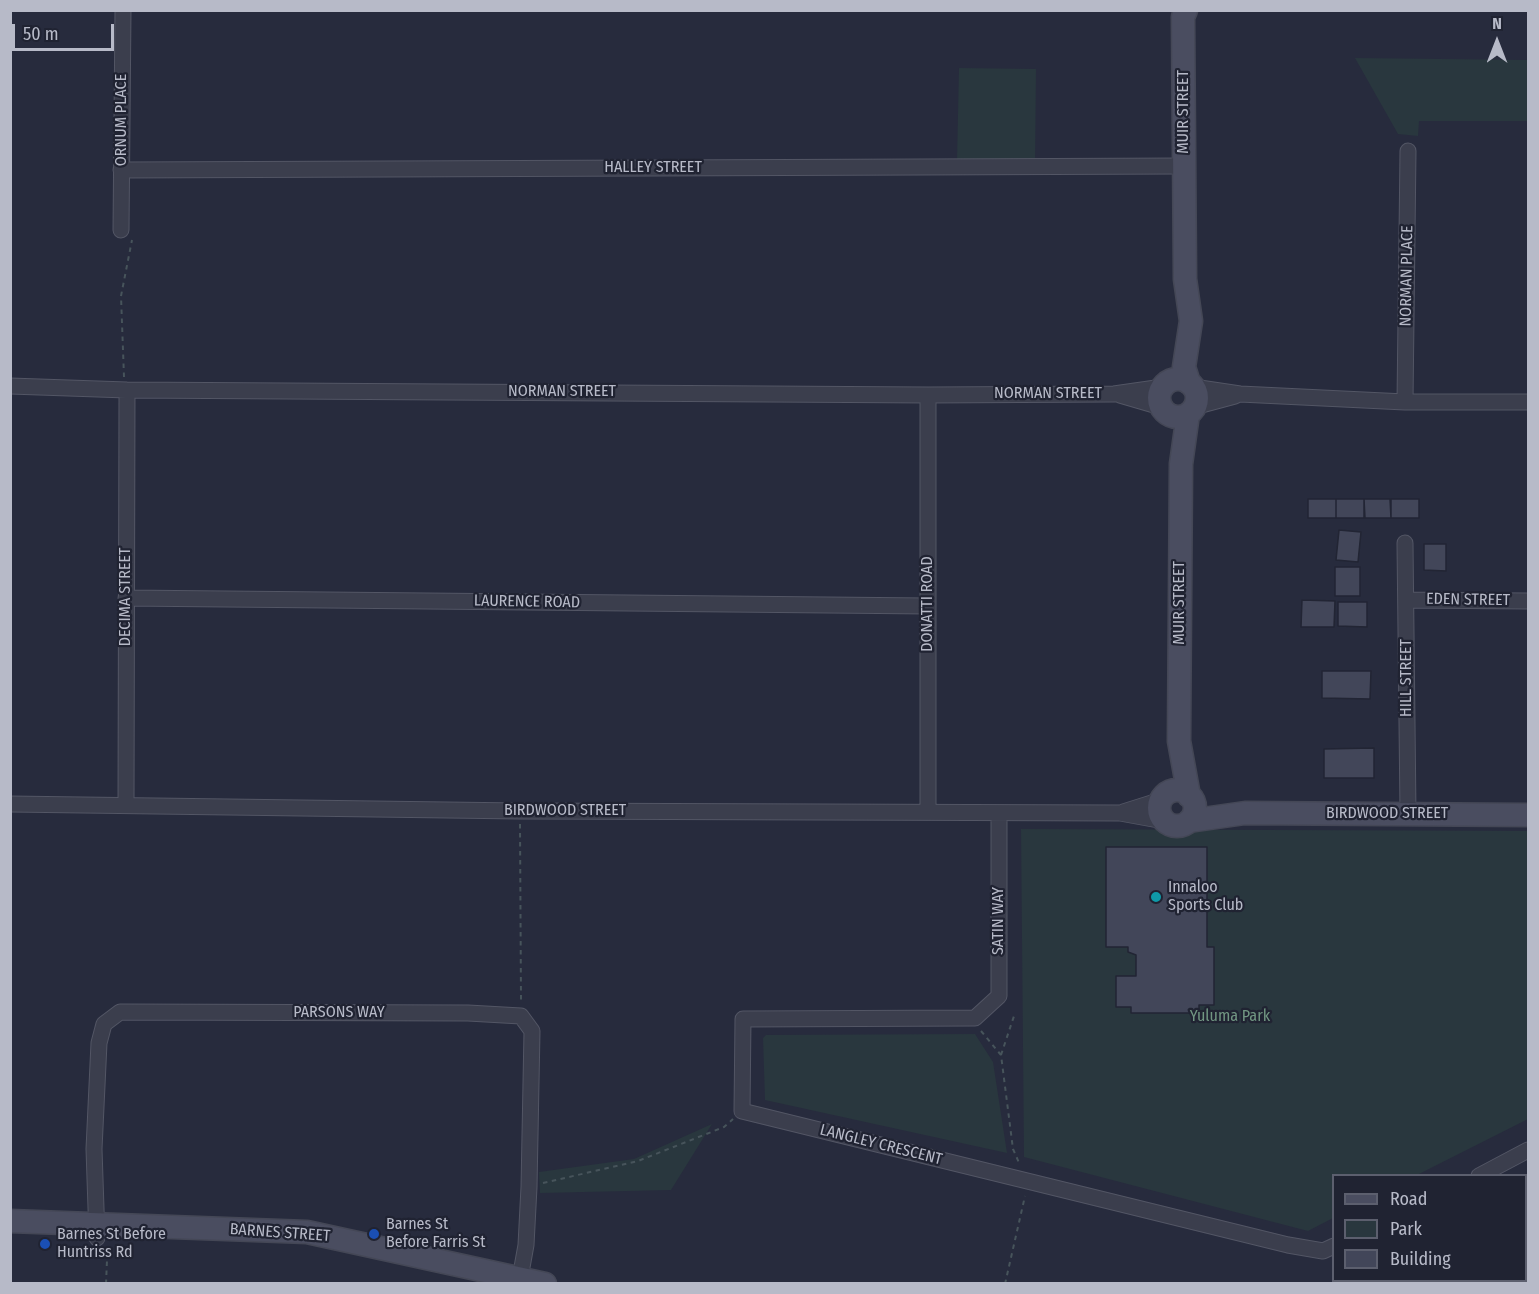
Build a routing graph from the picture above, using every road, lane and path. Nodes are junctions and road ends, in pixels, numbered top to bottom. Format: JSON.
{"nodes":[{"id":1,"x":123,"y":10,"type":"edge"},
{"id":2,"x":1183,"y":13,"type":"edge"},
{"id":3,"x":1408,"y":150,"type":"dead end"},
{"id":4,"x":1184,"y":166,"type":"junction"},
{"id":5,"x":122,"y":170,"type":"junction"},
{"id":6,"x":121,"y":230,"type":"joint"},
{"id":7,"x":10,"y":386,"type":"edge"},
{"id":8,"x":127,"y":390,"type":"junction"},
{"id":9,"x":928,"y":395,"type":"junction"},
{"id":10,"x":1178,"y":398,"type":"junction"},
{"id":11,"x":1406,"y":402,"type":"junction"},
{"id":12,"x":1528,"y":402,"type":"edge"},
{"id":13,"x":1406,"y":543,"type":"dead end"},
{"id":14,"x":126,"y":598,"type":"junction"},
{"id":15,"x":1407,"y":600,"type":"junction"},
{"id":16,"x":1528,"y":601,"type":"edge"},
{"id":17,"x":928,"y":606,"type":"junction"},
{"id":18,"x":10,"y":804,"type":"edge"},
{"id":19,"x":126,"y":804,"type":"junction"},
{"id":20,"x":1177,"y":805,"type":"junction"},
{"id":21,"x":520,"y":811,"type":"junction"},
{"id":22,"x":928,"y":812,"type":"junction"},
{"id":23,"x":1120,"y":813,"type":"junction"},
{"id":24,"x":1408,"y":813,"type":"junction"},
{"id":25,"x":999,"y":814,"type":"junction"},
{"id":26,"x":1528,"y":815,"type":"edge"},
{"id":27,"x":521,"y":1016,"type":"junction"},
{"id":28,"x":1014,"y":1016,"type":"dead end"},
{"id":29,"x":975,"y":1018,"type":"junction"},
{"id":30,"x":1001,"y":1055,"type":"junction"},
{"id":31,"x":742,"y":1111,"type":"junction"},
{"id":32,"x":1528,"y":1150,"type":"edge"},
{"id":33,"x":1483,"y":1174,"type":"edge"},
{"id":34,"x":1028,"y":1182,"type":"junction"},
{"id":35,"x":529,"y":1187,"type":"junction"},
{"id":36,"x":10,"y":1221,"type":"edge"},
{"id":37,"x":97,"y":1232,"type":"junction"},
{"id":38,"x":10,"y":1236,"type":"edge"},
{"id":39,"x":1332,"y":1247,"type":"edge"},
{"id":40,"x":107,"y":1260,"type":"dead end"},
{"id":41,"x":482,"y":1279,"type":"edge"},
{"id":42,"x":519,"y":1281,"type":"edge"},
{"id":43,"x":106,"y":1284,"type":"edge"},
{"id":44,"x":545,"y":1284,"type":"edge"},
{"id":45,"x":1005,"y":1284,"type":"edge"}],
"edges":[{"from":1,"to":5,"type":"street","name":"ORNUM PLACE"},
{"from":2,"to":4,"type":"street","name":"MUIR STREET"},
{"from":3,"to":11,"type":"street","name":"NORMAN PLACE"},
{"from":4,"to":5,"type":"street","name":"HALLEY STREET"},
{"from":4,"to":10,"type":"street","name":"MUIR STREET"},
{"from":5,"to":6,"type":"street","name":"ORNUM PLACE"},
{"from":6,"to":8,"type":"path"},
{"from":7,"to":8,"type":"street","name":"NORMAN STREET"},
{"from":8,"to":9,"type":"street","name":"NORMAN STREET"},
{"from":8,"to":14,"type":"street","name":"DECIMA STREET"},
{"from":9,"to":10,"type":"street","name":"NORMAN STREET"},
{"from":9,"to":17,"type":"street","name":"DONATTI ROAD"},
{"from":10,"to":11,"type":"street"},
{"from":10,"to":20,"type":"street","name":"MUIR STREET"},
{"from":11,"to":12,"type":"street"},
{"from":13,"to":15,"type":"street","name":"HILL STREET"},
{"from":14,"to":17,"type":"street","name":"LAURENCE ROAD"},
{"from":14,"to":19,"type":"street","name":"DECIMA STREET"},
{"from":15,"to":16,"type":"street","name":"EDEN STREET"},
{"from":15,"to":24,"type":"street","name":"HILL STREET"},
{"from":17,"to":22,"type":"street","name":"DONATTI ROAD"},
{"from":18,"to":19,"type":"street","name":"BIRDWOOD STREET"},
{"from":19,"to":21,"type":"street","name":"BIRDWOOD STREET"},
{"from":20,"to":23,"type":"street","name":"BIRDWOOD STREET"},
{"from":20,"to":23,"type":"street","name":"BIRDWOOD STREET"},
{"from":20,"to":24,"type":"street","name":"BIRDWOOD STREET"},
{"from":21,"to":22,"type":"street","name":"BIRDWOOD STREET"},
{"from":21,"to":27,"type":"path"},
{"from":22,"to":25,"type":"street","name":"BIRDWOOD STREET"},
{"from":23,"to":25,"type":"street","name":"BIRDWOOD STREET"},
{"from":24,"to":26,"type":"street","name":"BIRDWOOD STREET"},
{"from":25,"to":29,"type":"street","name":"SATIN WAY"},
{"from":27,"to":35,"type":"street"},
{"from":27,"to":37,"type":"street","name":"PARSONS WAY"},
{"from":28,"to":30,"type":"path"},
{"from":29,"to":30,"type":"path"},
{"from":29,"to":31,"type":"street"},
{"from":30,"to":34,"type":"path"},
{"from":31,"to":34,"type":"street","name":"LANGLEY CRESCENT"},
{"from":31,"to":35,"type":"path"},
{"from":32,"to":33,"type":"street"},
{"from":34,"to":39,"type":"street","name":"LANGLEY CRESCENT"},
{"from":34,"to":45,"type":"path"},
{"from":35,"to":42,"type":"street"},
{"from":36,"to":37,"type":"street","name":"BARNES STREET"},
{"from":37,"to":38,"type":"street","name":"BARNES STREET"},
{"from":37,"to":41,"type":"street","name":"BARNES STREET"},
{"from":40,"to":43,"type":"path"},
{"from":41,"to":42,"type":"street","name":"BARNES STREET"},
{"from":42,"to":44,"type":"street","name":"BARNES STREET"}]}
